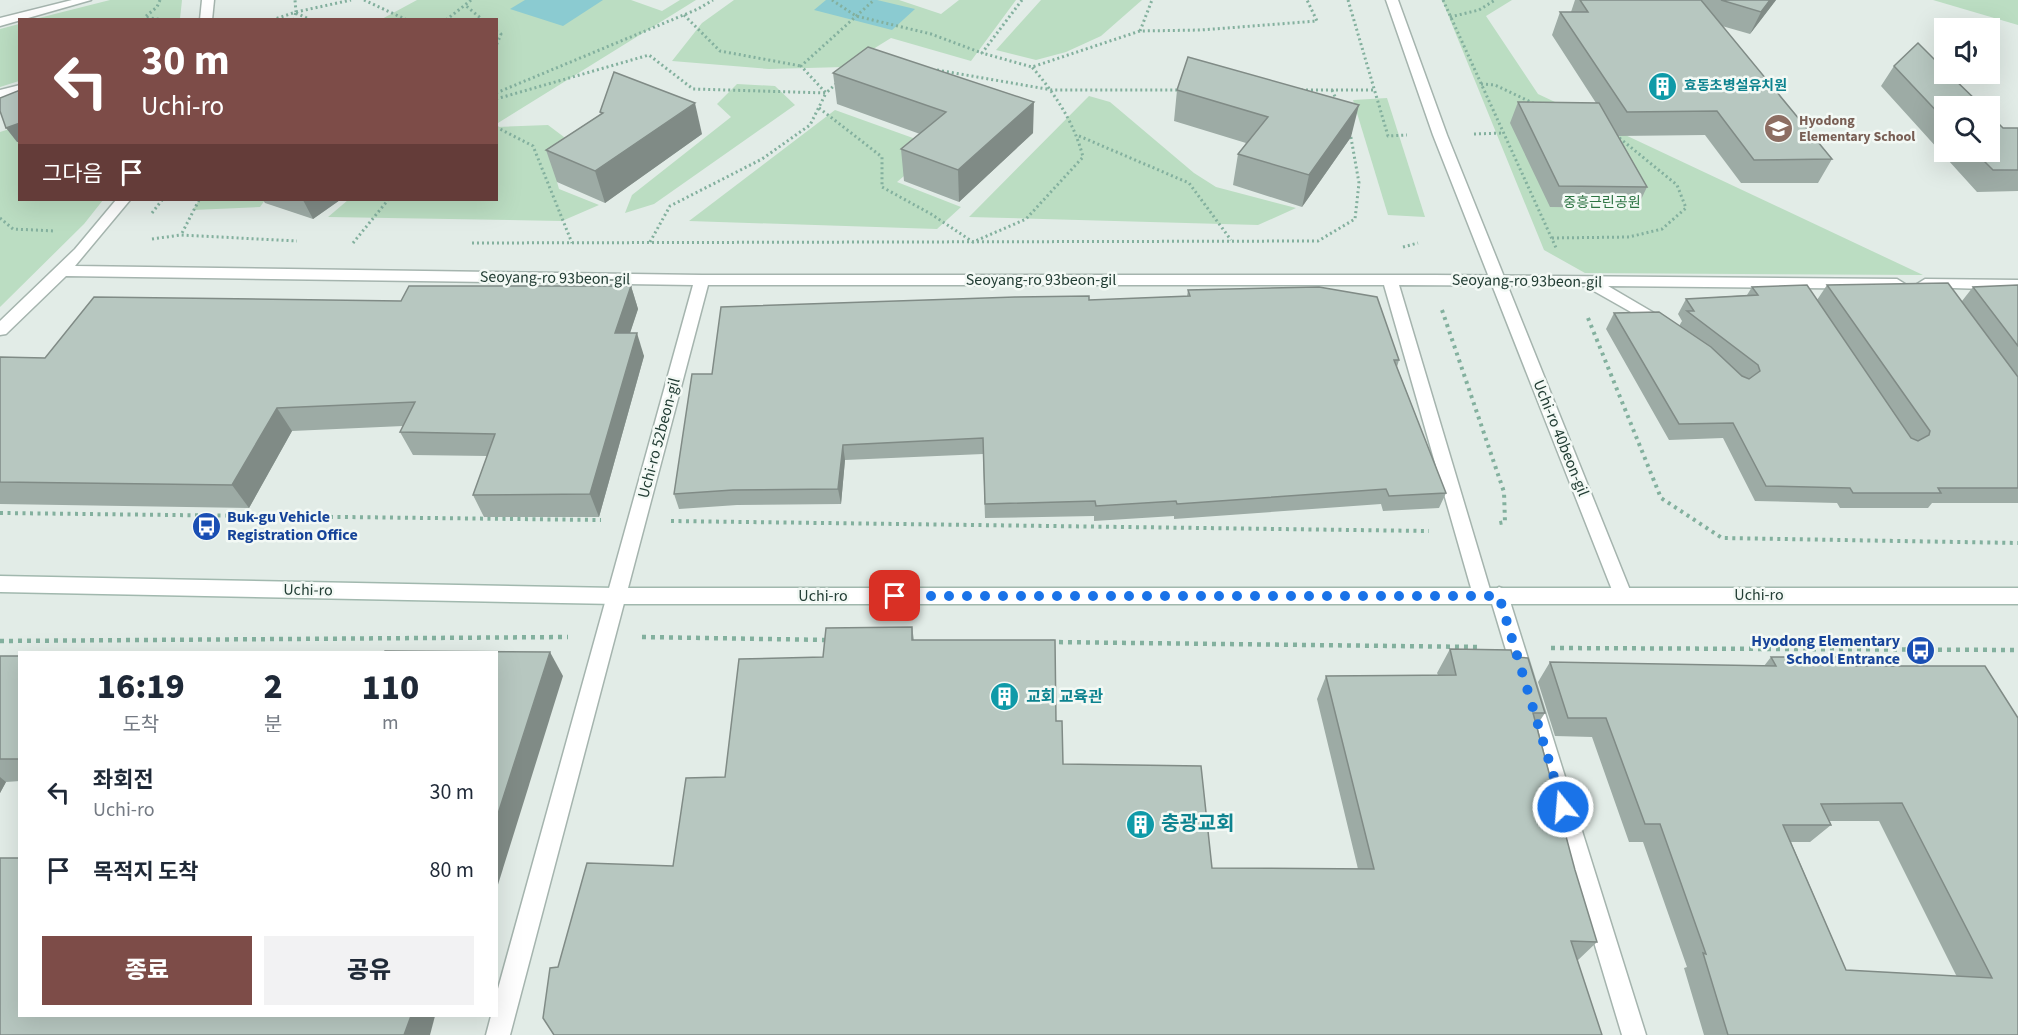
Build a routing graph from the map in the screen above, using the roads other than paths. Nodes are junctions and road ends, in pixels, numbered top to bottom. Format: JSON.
{"nodes":[{"id":1,"x":85,"y":0,"type":"edge"},
{"id":2,"x":208,"y":0,"type":"edge"},
{"id":3,"x":1392,"y":0,"type":"edge"},
{"id":4,"x":206,"y":18,"type":"edge"},
{"id":5,"x":0,"y":22,"type":"edge"},
{"id":6,"x":18,"y":89,"type":"edge"},
{"id":7,"x":0,"y":94,"type":"edge"},
{"id":8,"x":122,"y":201,"type":"edge"},
{"id":9,"x":63,"y":271,"type":"junction"},
{"id":10,"x":702,"y":280,"type":"junction"},
{"id":11,"x":1390,"y":281,"type":"junction"},
{"id":12,"x":1499,"y":281,"type":"junction"},
{"id":13,"x":1588,"y":281,"type":"junction"},
{"id":14,"x":1795,"y":283,"type":"junction"},
{"id":15,"x":1937,"y":285,"type":"junction"},
{"id":16,"x":2018,"y":285,"type":"edge"},
{"id":17,"x":1808,"y":303,"type":"edge"},
{"id":18,"x":1950,"y":303,"type":"edge"},
{"id":19,"x":0,"y":330,"type":"edge"},
{"id":20,"x":1677,"y":333,"type":"edge"},
{"id":21,"x":0,"y":584,"type":"edge"},
{"id":22,"x":1491,"y":595,"type":"junction"},
{"id":23,"x":1623,"y":595,"type":"junction"},
{"id":24,"x":616,"y":596,"type":"junction"},
{"id":25,"x":2018,"y":596,"type":"edge"},
{"id":26,"x":498,"y":1035,"type":"edge"},
{"id":27,"x":1634,"y":1035,"type":"edge"}],
"edges":[{"from":1,"to":5,"type":"main road"},
{"from":2,"to":4,"type":"main road"},
{"from":3,"to":12,"type":"main road","name":"Uchi-ro 40beon-gil"},
{"from":6,"to":7,"type":"main road"},
{"from":8,"to":9,"type":"main road"},
{"from":9,"to":10,"type":"main road","name":"Seoyang-ro 93beon-gil"},
{"from":9,"to":19,"type":"main road"},
{"from":10,"to":11,"type":"main road","name":"Seoyang-ro 93beon-gil"},
{"from":10,"to":24,"type":"main road","name":"Uchi-ro 52beon-gil"},
{"from":11,"to":12,"type":"main road","name":"Seoyang-ro 93beon-gil"},
{"from":11,"to":22,"type":"main road"},
{"from":12,"to":13,"type":"main road","name":"Seoyang-ro 93beon-gil"},
{"from":12,"to":23,"type":"main road","name":"Uchi-ro 40beon-gil"},
{"from":13,"to":14,"type":"main road","name":"Seoyang-ro 93beon-gil"},
{"from":13,"to":20,"type":"main road"},
{"from":14,"to":15,"type":"main road","name":"Seoyang-ro 93beon-gil"},
{"from":14,"to":17,"type":"main road"},
{"from":15,"to":16,"type":"main road","name":"Seoyang-ro 93beon-gil"},
{"from":15,"to":18,"type":"main road"},
{"from":21,"to":24,"type":"main road","name":"Uchi-ro"},
{"from":22,"to":23,"type":"main road","name":"Uchi-ro"},
{"from":22,"to":24,"type":"main road","name":"Uchi-ro"},
{"from":22,"to":27,"type":"main road"},
{"from":23,"to":25,"type":"main road","name":"Uchi-ro"},
{"from":24,"to":26,"type":"main road"}]}
